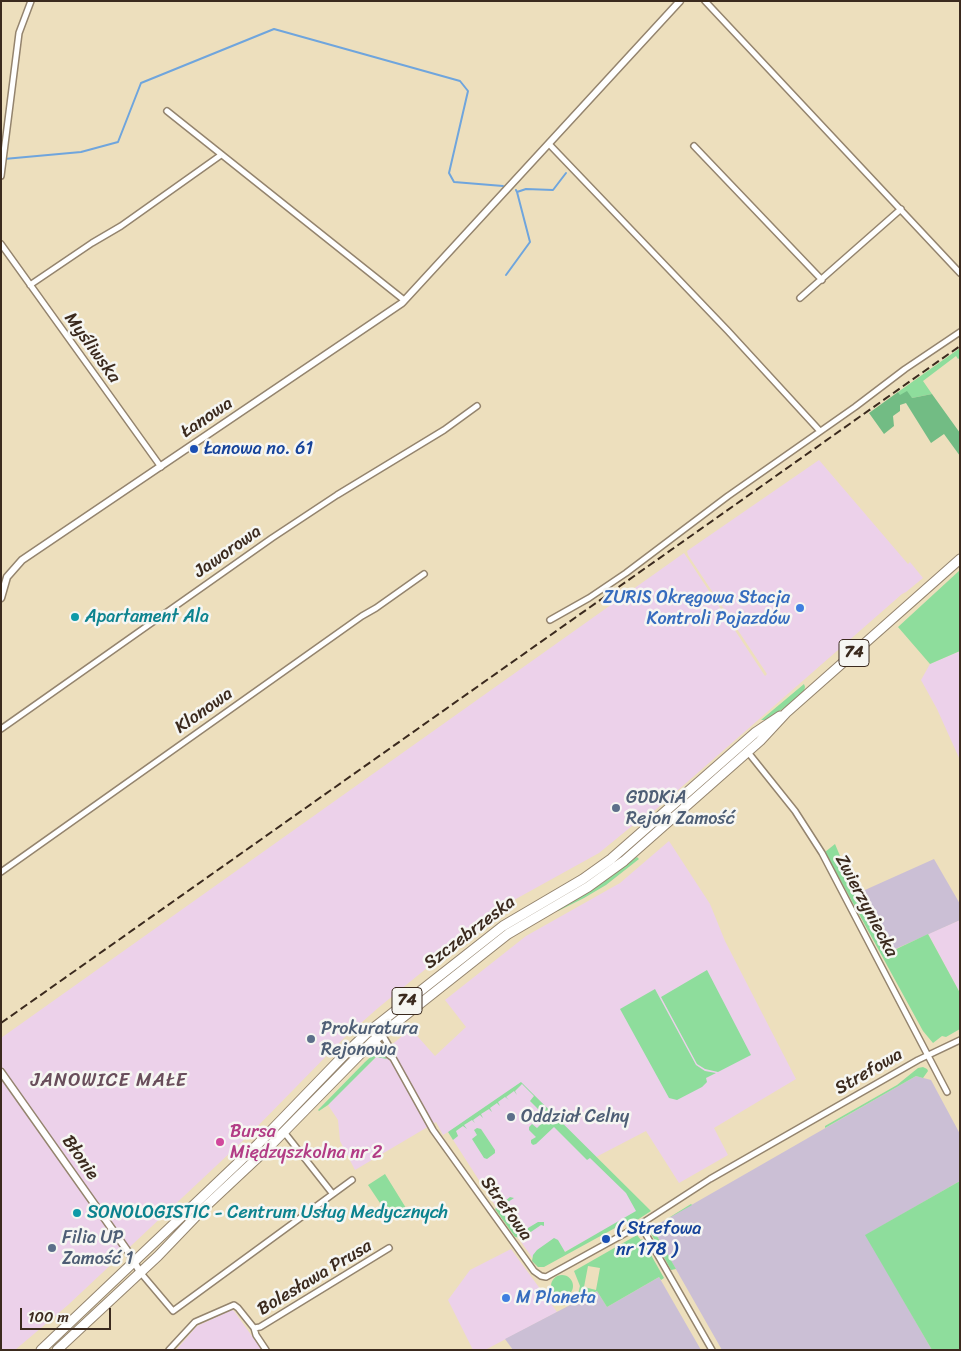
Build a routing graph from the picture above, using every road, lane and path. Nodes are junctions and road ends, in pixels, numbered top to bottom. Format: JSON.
{"nodes":[{"id":1,"x":31,"y":1,"type":"edge"},
{"id":2,"x":680,"y":1,"type":"edge"},
{"id":3,"x":705,"y":1,"type":"edge"},
{"id":4,"x":167,"y":111,"type":"dead end"},
{"id":5,"x":549,"y":144,"type":"junction"},
{"id":6,"x":694,"y":146,"type":"dead end"},
{"id":7,"x":221,"y":155,"type":"junction"},
{"id":8,"x":1,"y":176,"type":"edge"},
{"id":9,"x":901,"y":208,"type":"junction"},
{"id":10,"x":1,"y":244,"type":"edge"},
{"id":11,"x":960,"y":273,"type":"edge"},
{"id":12,"x":822,"y":280,"type":"junction"},
{"id":13,"x":30,"y":285,"type":"junction"},
{"id":14,"x":800,"y":298,"type":"dead end"},
{"id":15,"x":404,"y":300,"type":"junction"},
{"id":16,"x":960,"y":332,"type":"edge"},
{"id":17,"x":477,"y":406,"type":"dead end"},
{"id":18,"x":819,"y":430,"type":"junction"},
{"id":19,"x":161,"y":467,"type":"junction"},
{"id":20,"x":960,"y":559,"type":"edge"},
{"id":21,"x":424,"y":574,"type":"dead end"},
{"id":22,"x":1,"y":598,"type":"edge"},
{"id":23,"x":550,"y":620,"type":"dead end"},
{"id":24,"x":1,"y":729,"type":"edge"},
{"id":25,"x":745,"y":748,"type":"junction"},
{"id":26,"x":1,"y":872,"type":"edge"},
{"id":27,"x":373,"y":1028,"type":"junction"},
{"id":28,"x":378,"y":1037,"type":"junction"},
{"id":29,"x":960,"y":1040,"type":"edge"},
{"id":30,"x":928,"y":1055,"type":"junction"},
{"id":31,"x":1,"y":1072,"type":"edge"},
{"id":32,"x":947,"y":1092,"type":"dead end"},
{"id":33,"x":284,"y":1132,"type":"junction"},
{"id":34,"x":352,"y":1180,"type":"dead end"},
{"id":35,"x":332,"y":1193,"type":"junction"},
{"id":36,"x":640,"y":1224,"type":"junction"},
{"id":37,"x":389,"y":1248,"type":"dead end"},
{"id":38,"x":134,"y":1262,"type":"junction"},
{"id":39,"x":140,"y":1272,"type":"junction"},
{"id":40,"x":254,"y":1328,"type":"junction"},
{"id":41,"x":40,"y":1350,"type":"edge"},
{"id":42,"x":57,"y":1350,"type":"edge"},
{"id":43,"x":169,"y":1350,"type":"edge"},
{"id":44,"x":266,"y":1350,"type":"edge"},
{"id":45,"x":712,"y":1350,"type":"edge"}],
"edges":[{"from":1,"to":8,"type":"street"},
{"from":2,"to":5,"type":"street","name":"Łanowa"},
{"from":3,"to":9,"type":"street"},
{"from":4,"to":7,"type":"street"},
{"from":5,"to":15,"type":"street","name":"Łanowa"},
{"from":5,"to":18,"type":"street"},
{"from":6,"to":12,"type":"street"},
{"from":7,"to":13,"type":"street"},
{"from":7,"to":15,"type":"street"},
{"from":9,"to":11,"type":"street"},
{"from":9,"to":12,"type":"street"},
{"from":10,"to":13,"type":"street","name":"Myśliwska"},
{"from":12,"to":14,"type":"street"},
{"from":13,"to":19,"type":"street","name":"Myśliwska"},
{"from":15,"to":19,"type":"street","name":"Łanowa"},
{"from":16,"to":18,"type":"street"},
{"from":17,"to":24,"type":"street","name":"Jaworowa"},
{"from":18,"to":23,"type":"street"},
{"from":19,"to":22,"type":"street","name":"Łanowa"},
{"from":20,"to":25,"type":"main road","name":"Szczebrzeska","number":"74"},
{"from":21,"to":26,"type":"street","name":"Klonowa"},
{"from":25,"to":27,"type":"main road","name":"Szczebrzeska","number":"74"},
{"from":25,"to":28,"type":"main road","name":"Szczebrzeska","number":"74"},
{"from":25,"to":30,"type":"street","name":"Zwierzyniecka"},
{"from":27,"to":28,"type":"street"},
{"from":27,"to":38,"type":"main road","name":"Szczebrzeska","number":"74"},
{"from":28,"to":33,"type":"main road","name":"Szczebrzeska","number":"74"},
{"from":28,"to":36,"type":"street","name":"Strefowa"},
{"from":29,"to":30,"type":"street","name":"Strefowa"},
{"from":30,"to":32,"type":"street","name":"Zwierzyniecka"},
{"from":30,"to":36,"type":"street","name":"Strefowa"},
{"from":31,"to":38,"type":"street","name":"Błonie"},
{"from":33,"to":35,"type":"street"},
{"from":33,"to":39,"type":"main road","name":"Szczebrzeska","number":"74"},
{"from":34,"to":35,"type":"street"},
{"from":35,"to":39,"type":"street"},
{"from":36,"to":45,"type":"street"},
{"from":37,"to":40,"type":"street","name":"Bolesława Prusa"},
{"from":38,"to":39,"type":"street","name":"Błonie"},
{"from":38,"to":41,"type":"main road","name":"Szczebrzeska","number":"74"},
{"from":39,"to":42,"type":"main road","name":"Szczebrzeska","number":"74"},
{"from":40,"to":43,"type":"street","name":"Bolesława Prusa"},
{"from":40,"to":44,"type":"street","name":"Bolesława Prusa"}]}
